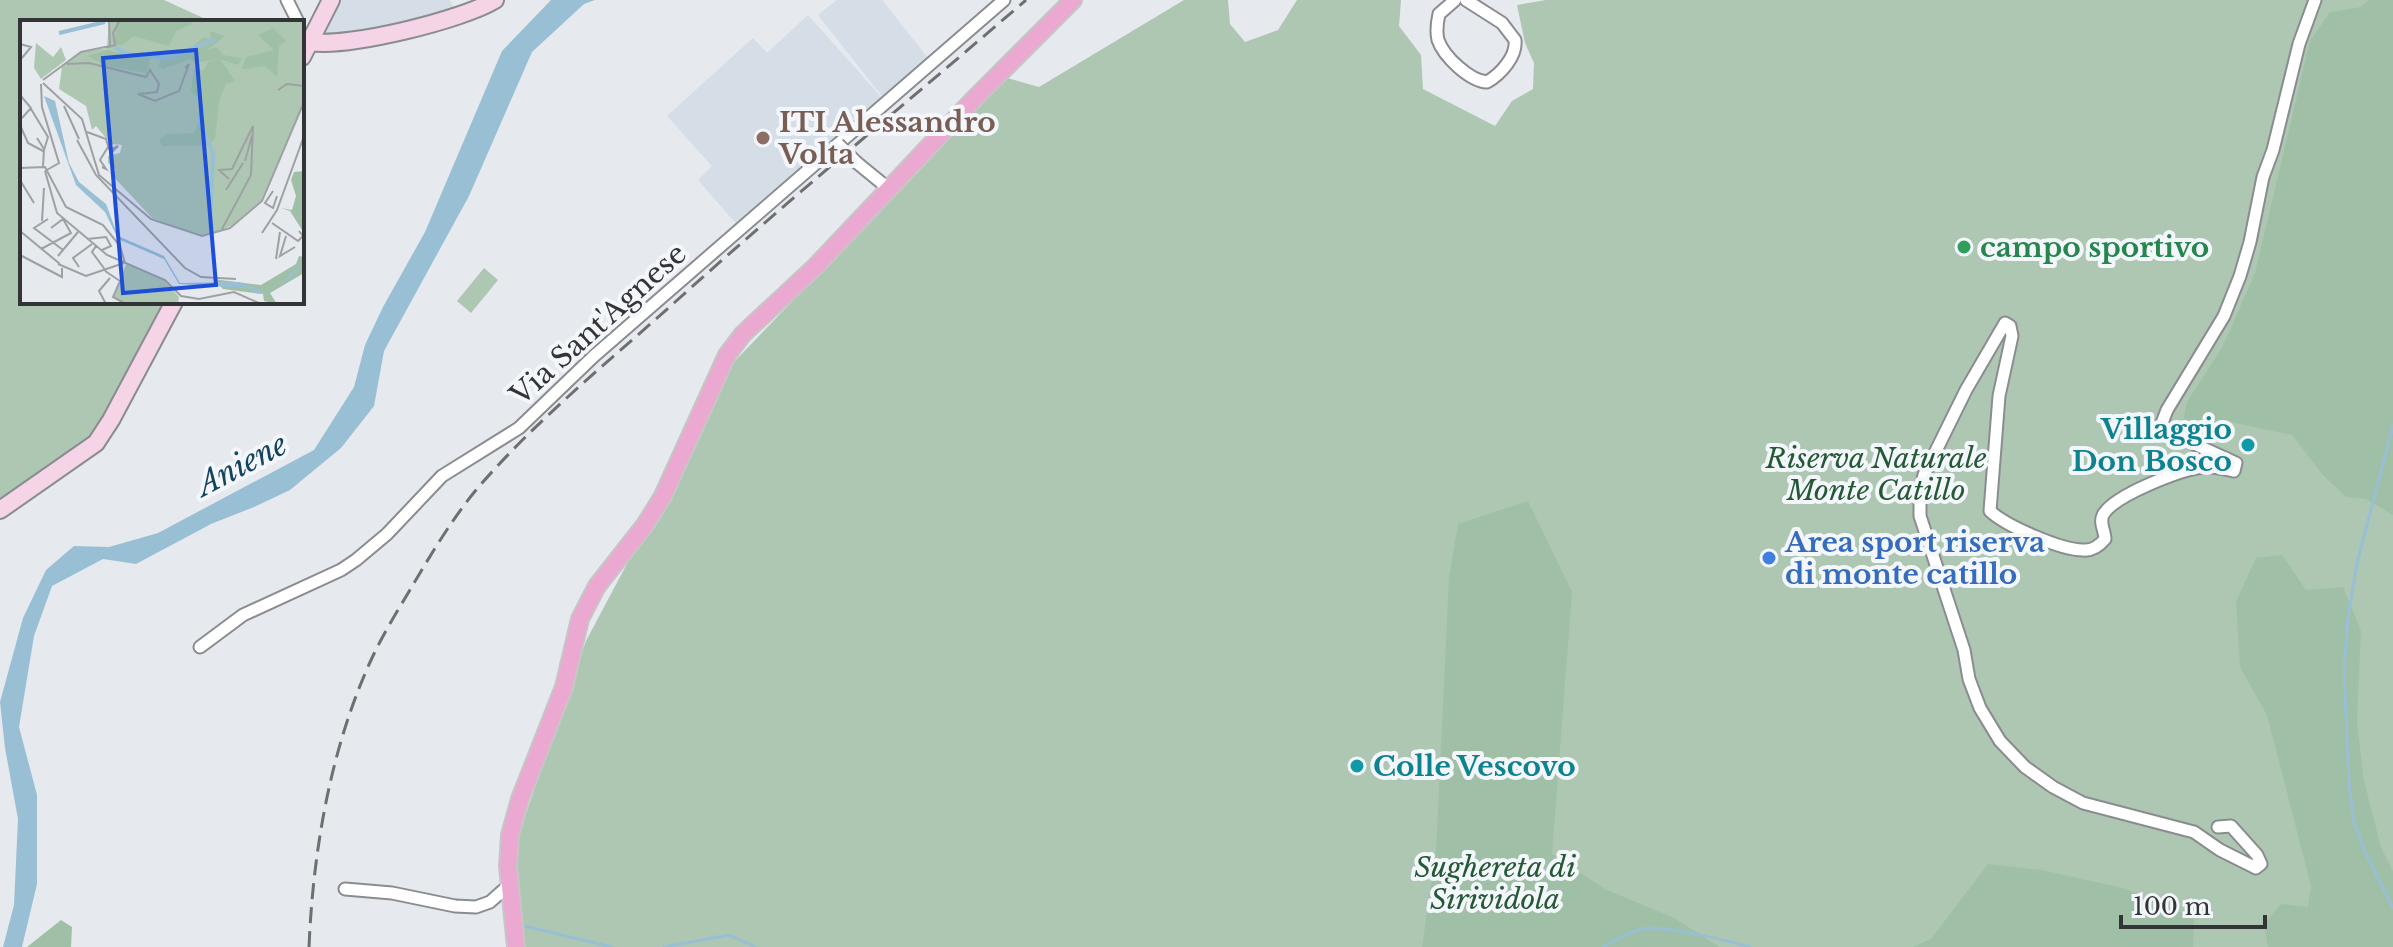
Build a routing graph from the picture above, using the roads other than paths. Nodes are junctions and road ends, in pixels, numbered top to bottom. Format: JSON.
{"nodes":[{"id":1,"x":287,"y":0,"type":"edge"},
{"id":2,"x":331,"y":0,"type":"edge"},
{"id":3,"x":495,"y":0,"type":"edge"},
{"id":4,"x":1004,"y":0,"type":"edge"},
{"id":5,"x":1073,"y":0,"type":"edge"},
{"id":6,"x":1455,"y":0,"type":"edge"},
{"id":7,"x":1466,"y":0,"type":"edge"},
{"id":8,"x":2315,"y":0,"type":"edge"},
{"id":9,"x":297,"y":20,"type":"edge"},
{"id":10,"x":306,"y":35,"type":"edge"},
{"id":11,"x":838,"y":144,"type":"junction"},
{"id":12,"x":889,"y":189,"type":"junction"},
{"id":13,"x":173,"y":304,"type":"edge"},
{"id":14,"x":0,"y":510,"type":"edge"},
{"id":15,"x":200,"y":647,"type":"dead end"},
{"id":16,"x":2218,"y":827,"type":"dead end"},
{"id":17,"x":509,"y":885,"type":"junction"},
{"id":18,"x":345,"y":889,"type":"dead end"},
{"id":19,"x":516,"y":947,"type":"edge"}],
"edges":[{"from":1,"to":9,"type":"street"},
{"from":2,"to":10,"type":"main road"},
{"from":3,"to":10,"type":"main road"},
{"from":4,"to":11,"type":"street","name":"Via Sant'Agnese"},
{"from":5,"to":12,"type":"main road"},
{"from":6,"to":7,"type":"street"},
{"from":8,"to":16,"type":"street"},
{"from":11,"to":12,"type":"street","bridge":true},
{"from":11,"to":15,"type":"street","name":"Via Sant'Agnese"},
{"from":12,"to":17,"type":"main road"},
{"from":13,"to":14,"type":"main road"},
{"from":17,"to":18,"type":"street"},
{"from":17,"to":19,"type":"main road"}]}
